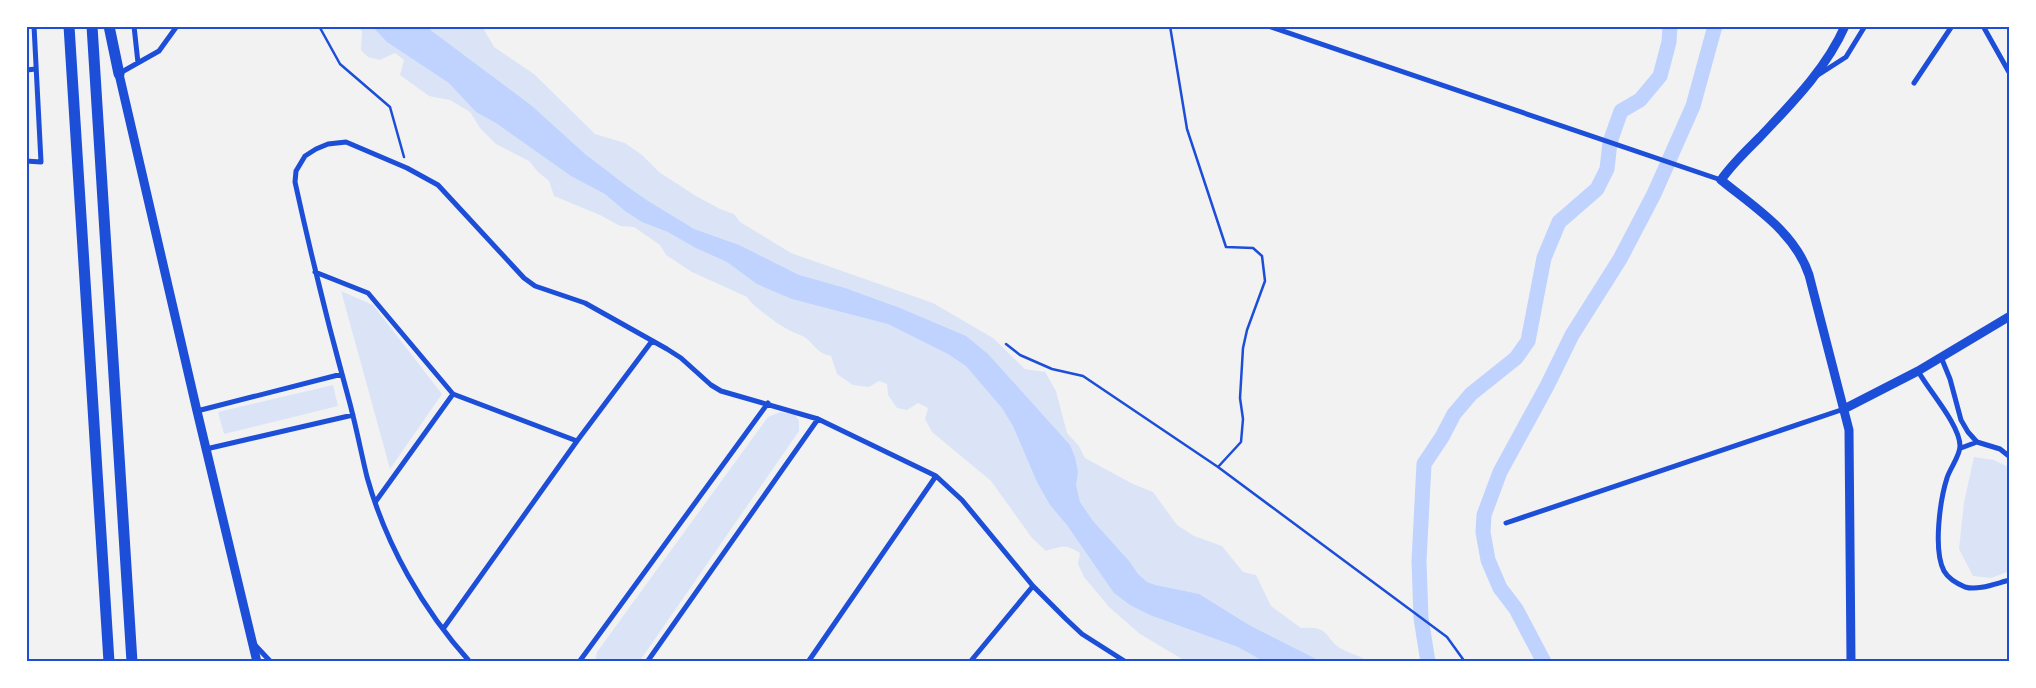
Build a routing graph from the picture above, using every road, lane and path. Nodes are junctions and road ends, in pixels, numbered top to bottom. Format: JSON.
{"nodes":[{"id":1,"x":34,"y":26,"type":"edge"},
{"id":2,"x":69,"y":26,"type":"edge"},
{"id":3,"x":92,"y":26,"type":"edge"},
{"id":4,"x":109,"y":26,"type":"edge"},
{"id":5,"x":134,"y":26,"type":"edge"},
{"id":6,"x":176,"y":26,"type":"edge"},
{"id":7,"x":319,"y":26,"type":"edge"},
{"id":8,"x":1170,"y":26,"type":"edge"},
{"id":9,"x":1268,"y":26,"type":"edge"},
{"id":10,"x":1845,"y":26,"type":"edge"},
{"id":11,"x":1865,"y":26,"type":"edge"},
{"id":12,"x":1952,"y":26,"type":"edge"},
{"id":13,"x":1983,"y":26,"type":"edge"},
{"id":14,"x":138,"y":63,"type":"junction"},
{"id":15,"x":26,"y":70,"type":"edge"},
{"id":16,"x":36,"y":70,"type":"junction"},
{"id":17,"x":2009,"y":72,"type":"edge"},
{"id":18,"x":119,"y":74,"type":"junction"},
{"id":19,"x":1813,"y":78,"type":"junction"},
{"id":20,"x":1914,"y":83,"type":"dead end"},
{"id":21,"x":26,"y":161,"type":"edge"},
{"id":22,"x":407,"y":168,"type":"junction"},
{"id":23,"x":1721,"y":180,"type":"junction"},
{"id":24,"x":315,"y":272,"type":"junction"},
{"id":25,"x":2010,"y":316,"type":"edge"},
{"id":26,"x":652,"y":341,"type":"junction"},
{"id":27,"x":1006,"y":344,"type":"dead end"},
{"id":28,"x":1940,"y":356,"type":"junction"},
{"id":29,"x":1918,"y":371,"type":"junction"},
{"id":30,"x":342,"y":374,"type":"junction"},
{"id":31,"x":453,"y":394,"type":"junction"},
{"id":32,"x":768,"y":403,"type":"junction"},
{"id":33,"x":1844,"y":409,"type":"junction"},
{"id":34,"x":197,"y":411,"type":"junction"},
{"id":35,"x":353,"y":415,"type":"junction"},
{"id":36,"x":818,"y":419,"type":"junction"},
{"id":37,"x":577,"y":441,"type":"junction"},
{"id":38,"x":1977,"y":442,"type":"junction"},
{"id":39,"x":1961,"y":448,"type":"junction"},
{"id":40,"x":206,"y":449,"type":"junction"},
{"id":41,"x":2010,"y":457,"type":"edge"},
{"id":42,"x":1218,"y":467,"type":"junction"},
{"id":43,"x":936,"y":476,"type":"junction"},
{"id":44,"x":376,"y":502,"type":"junction"},
{"id":45,"x":1506,"y":523,"type":"dead end"},
{"id":46,"x":2010,"y":580,"type":"edge"},
{"id":47,"x":1033,"y":586,"type":"junction"},
{"id":48,"x":443,"y":630,"type":"junction"},
{"id":49,"x":254,"y":644,"type":"junction"},
{"id":50,"x":108,"y":662,"type":"edge"},
{"id":51,"x":132,"y":662,"type":"edge"},
{"id":52,"x":258,"y":662,"type":"edge"},
{"id":53,"x":271,"y":662,"type":"edge"},
{"id":54,"x":470,"y":662,"type":"edge"},
{"id":55,"x":578,"y":662,"type":"edge"},
{"id":56,"x":647,"y":662,"type":"edge"},
{"id":57,"x":808,"y":662,"type":"edge"},
{"id":58,"x":970,"y":662,"type":"edge"},
{"id":59,"x":1126,"y":662,"type":"edge"},
{"id":60,"x":1465,"y":662,"type":"edge"},
{"id":61,"x":1852,"y":662,"type":"edge"}],
"edges":[{"from":1,"to":16,"type":"street"},
{"from":2,"to":50,"type":"highway"},
{"from":3,"to":51,"type":"highway"},
{"from":4,"to":18,"type":"highway"},
{"from":5,"to":14,"type":"street"},
{"from":6,"to":14,"type":"street"},
{"from":7,"to":22,"type":"path"},
{"from":8,"to":42,"type":"path"},
{"from":9,"to":23,"type":"street"},
{"from":10,"to":19,"type":"street"},
{"from":11,"to":19,"type":"street"},
{"from":12,"to":20,"type":"street"},
{"from":13,"to":17,"type":"street"},
{"from":14,"to":18,"type":"street"},
{"from":15,"to":16,"type":"street"},
{"from":16,"to":21,"type":"street"},
{"from":18,"to":34,"type":"street"},
{"from":19,"to":23,"type":"street"},
{"from":22,"to":24,"type":"street"},
{"from":22,"to":26,"type":"street"},
{"from":23,"to":33,"type":"street"},
{"from":24,"to":30,"type":"street"},
{"from":24,"to":31,"type":"street"},
{"from":25,"to":28,"type":"street"},
{"from":26,"to":32,"type":"street"},
{"from":26,"to":37,"type":"street"},
{"from":27,"to":42,"type":"path"},
{"from":28,"to":29,"type":"street"},
{"from":28,"to":38,"type":"street"},
{"from":29,"to":33,"type":"street"},
{"from":29,"to":39,"type":"street"},
{"from":30,"to":34,"type":"street"},
{"from":30,"to":35,"type":"street"},
{"from":31,"to":37,"type":"street"},
{"from":31,"to":44,"type":"street"},
{"from":32,"to":36,"type":"street"},
{"from":32,"to":55,"type":"street"},
{"from":33,"to":45,"type":"street"},
{"from":33,"to":61,"type":"street"},
{"from":34,"to":40,"type":"street"},
{"from":35,"to":40,"type":"street"},
{"from":35,"to":44,"type":"street"},
{"from":36,"to":43,"type":"street"},
{"from":36,"to":56,"type":"street"},
{"from":37,"to":48,"type":"street"},
{"from":38,"to":39,"type":"street"},
{"from":38,"to":41,"type":"street"},
{"from":39,"to":46,"type":"street"},
{"from":40,"to":49,"type":"street"},
{"from":42,"to":60,"type":"path"},
{"from":43,"to":47,"type":"street"},
{"from":43,"to":57,"type":"street"},
{"from":44,"to":48,"type":"street"},
{"from":47,"to":58,"type":"street"},
{"from":47,"to":59,"type":"street"},
{"from":48,"to":54,"type":"street"},
{"from":49,"to":52,"type":"street"},
{"from":49,"to":53,"type":"street"}]}
